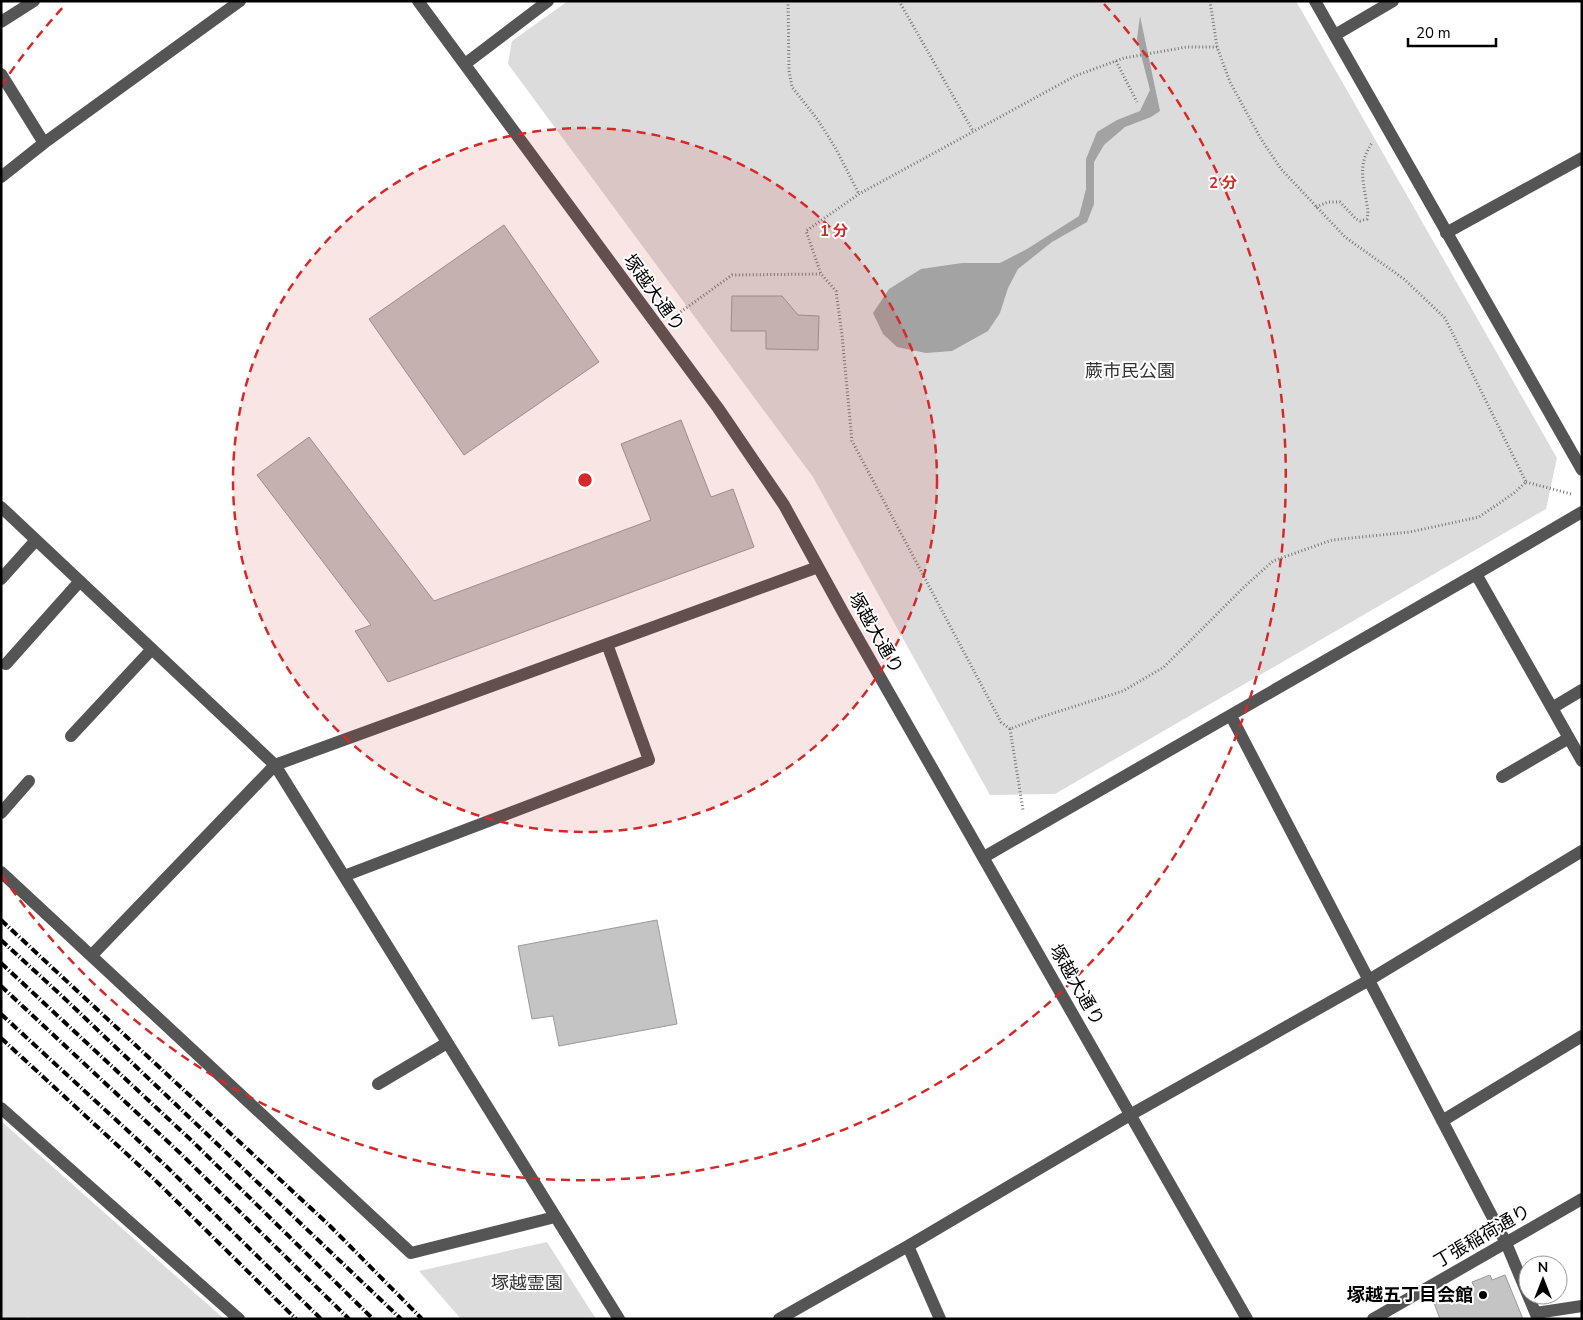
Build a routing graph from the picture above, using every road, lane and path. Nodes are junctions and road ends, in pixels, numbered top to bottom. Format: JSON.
{"nodes":[{"id":1,"x":34,"y":1,"type":"edge"},
{"id":2,"x":240,"y":1,"type":"edge"},
{"id":3,"x":418,"y":1,"type":"edge"},
{"id":4,"x":548,"y":1,"type":"edge"},
{"id":5,"x":788,"y":1,"type":"edge"},
{"id":6,"x":898,"y":1,"type":"edge"},
{"id":7,"x":1210,"y":1,"type":"edge"},
{"id":8,"x":1315,"y":1,"type":"edge"},
{"id":9,"x":1393,"y":1,"type":"edge"},
{"id":10,"x":1,"y":22,"type":"edge"},
{"id":11,"x":1335,"y":35,"type":"junction"},
{"id":12,"x":1217,"y":47,"type":"junction"},
{"id":13,"x":1116,"y":61,"type":"junction"},
{"id":14,"x":465,"y":64,"type":"junction"},
{"id":15,"x":1,"y":74,"type":"edge"},
{"id":16,"x":1137,"y":102,"type":"dead end"},
{"id":17,"x":973,"y":131,"type":"junction"},
{"id":18,"x":44,"y":143,"type":"junction"},
{"id":19,"x":1582,"y":158,"type":"edge"},
{"id":20,"x":1362,"y":163,"type":"dead end"},
{"id":21,"x":1,"y":177,"type":"edge"},
{"id":22,"x":859,"y":194,"type":"junction"},
{"id":23,"x":1316,"y":207,"type":"junction"},
{"id":24,"x":1446,"y":233,"type":"junction"},
{"id":25,"x":821,"y":274,"type":"junction"},
{"id":26,"x":658,"y":328,"type":"junction"},
{"id":27,"x":1582,"y":470,"type":"edge"},
{"id":28,"x":1526,"y":482,"type":"junction"},
{"id":29,"x":1572,"y":494,"type":"dead end"},
{"id":30,"x":1,"y":507,"type":"edge"},
{"id":31,"x":1582,"y":512,"type":"edge"},
{"id":32,"x":36,"y":540,"type":"junction"},
{"id":33,"x":818,"y":567,"type":"junction"},
{"id":34,"x":1476,"y":574,"type":"junction"},
{"id":35,"x":1,"y":579,"type":"edge"},
{"id":36,"x":80,"y":581,"type":"junction"},
{"id":37,"x":607,"y":644,"type":"junction"},
{"id":38,"x":152,"y":649,"type":"junction"},
{"id":39,"x":6,"y":664,"type":"dead end"},
{"id":40,"x":1582,"y":690,"type":"edge"},
{"id":41,"x":1552,"y":708,"type":"junction"},
{"id":42,"x":1231,"y":716,"type":"junction"},
{"id":43,"x":1010,"y":729,"type":"junction"},
{"id":44,"x":71,"y":736,"type":"dead end"},
{"id":45,"x":1569,"y":738,"type":"junction"},
{"id":46,"x":1582,"y":761,"type":"edge"},
{"id":47,"x":275,"y":765,"type":"junction"},
{"id":48,"x":1502,"y":777,"type":"dead end"},
{"id":49,"x":30,"y":781,"type":"dead end"},
{"id":50,"x":1023,"y":812,"type":"dead end"},
{"id":51,"x":1,"y":813,"type":"edge"},
{"id":52,"x":1582,"y":851,"type":"edge"},
{"id":53,"x":984,"y":857,"type":"junction"},
{"id":54,"x":1,"y":872,"type":"edge"},
{"id":55,"x":344,"y":876,"type":"junction"},
{"id":56,"x":92,"y":955,"type":"junction"},
{"id":57,"x":1369,"y":980,"type":"junction"},
{"id":58,"x":1582,"y":1036,"type":"edge"},
{"id":59,"x":447,"y":1043,"type":"junction"},
{"id":60,"x":378,"y":1084,"type":"dead end"},
{"id":61,"x":1,"y":1108,"type":"edge"},
{"id":62,"x":1130,"y":1115,"type":"junction"},
{"id":63,"x":1442,"y":1120,"type":"junction"},
{"id":64,"x":1582,"y":1199,"type":"edge"},
{"id":65,"x":555,"y":1217,"type":"junction"},
{"id":66,"x":1506,"y":1243,"type":"junction"},
{"id":67,"x":908,"y":1246,"type":"junction"},
{"id":68,"x":1582,"y":1306,"type":"edge"},
{"id":69,"x":1537,"y":1316,"type":"edge"},
{"id":70,"x":237,"y":1318,"type":"edge"},
{"id":71,"x":618,"y":1319,"type":"edge"},
{"id":72,"x":779,"y":1319,"type":"edge"},
{"id":73,"x":940,"y":1319,"type":"edge"},
{"id":74,"x":1247,"y":1319,"type":"edge"},
{"id":75,"x":1373,"y":1319,"type":"edge"}],
"edges":[{"from":1,"to":10,"type":"street"},
{"from":2,"to":18,"type":"street"},
{"from":3,"to":14,"type":"street","name":"塚越大通り"},
{"from":4,"to":14,"type":"street"},
{"from":5,"to":22,"type":"path"},
{"from":6,"to":17,"type":"path"},
{"from":7,"to":12,"type":"path"},
{"from":8,"to":11,"type":"street"},
{"from":9,"to":11,"type":"street"},
{"from":11,"to":24,"type":"street"},
{"from":12,"to":13,"type":"path"},
{"from":12,"to":23,"type":"path"},
{"from":13,"to":16,"type":"path"},
{"from":13,"to":17,"type":"path"},
{"from":14,"to":26,"type":"street","name":"塚越大通り"},
{"from":15,"to":18,"type":"street"},
{"from":17,"to":22,"type":"path"},
{"from":18,"to":21,"type":"street"},
{"from":19,"to":24,"type":"street"},
{"from":20,"to":23,"type":"path"},
{"from":22,"to":25,"type":"path"},
{"from":23,"to":28,"type":"path"},
{"from":24,"to":27,"type":"street"},
{"from":25,"to":26,"type":"path"},
{"from":25,"to":43,"type":"path"},
{"from":26,"to":33,"type":"street","name":"塚越大通り"},
{"from":28,"to":29,"type":"path"},
{"from":28,"to":43,"type":"path"},
{"from":30,"to":32,"type":"street"},
{"from":31,"to":34,"type":"street"},
{"from":32,"to":35,"type":"street"},
{"from":32,"to":36,"type":"street"},
{"from":33,"to":37,"type":"street"},
{"from":33,"to":53,"type":"street","name":"塚越大通り"},
{"from":34,"to":41,"type":"street"},
{"from":34,"to":42,"type":"street"},
{"from":36,"to":38,"type":"street"},
{"from":36,"to":39,"type":"street"},
{"from":37,"to":47,"type":"street"},
{"from":37,"to":55,"type":"street"},
{"from":38,"to":44,"type":"street"},
{"from":38,"to":47,"type":"street"},
{"from":40,"to":41,"type":"street"},
{"from":41,"to":45,"type":"street"},
{"from":42,"to":53,"type":"street"},
{"from":42,"to":57,"type":"street"},
{"from":43,"to":50,"type":"path"},
{"from":45,"to":46,"type":"street"},
{"from":45,"to":48,"type":"street"},
{"from":47,"to":55,"type":"street"},
{"from":47,"to":56,"type":"street"},
{"from":49,"to":51,"type":"street"},
{"from":52,"to":57,"type":"street"},
{"from":53,"to":62,"type":"street","name":"塚越大通り"},
{"from":54,"to":56,"type":"street"},
{"from":55,"to":59,"type":"street"},
{"from":56,"to":65,"type":"street"},
{"from":57,"to":62,"type":"street"},
{"from":57,"to":63,"type":"street"},
{"from":58,"to":63,"type":"street"},
{"from":59,"to":60,"type":"street"},
{"from":59,"to":65,"type":"street"},
{"from":61,"to":70,"type":"street"},
{"from":62,"to":67,"type":"street"},
{"from":62,"to":74,"type":"street","name":"塚越大通り"},
{"from":63,"to":66,"type":"street"},
{"from":64,"to":66,"type":"street","name":"丁張稲荷通り"},
{"from":65,"to":71,"type":"street"},
{"from":66,"to":69,"type":"street"},
{"from":66,"to":75,"type":"street","name":"丁張稲荷通り"},
{"from":67,"to":72,"type":"street"},
{"from":67,"to":73,"type":"street"},
{"from":68,"to":69,"type":"street"}]}
